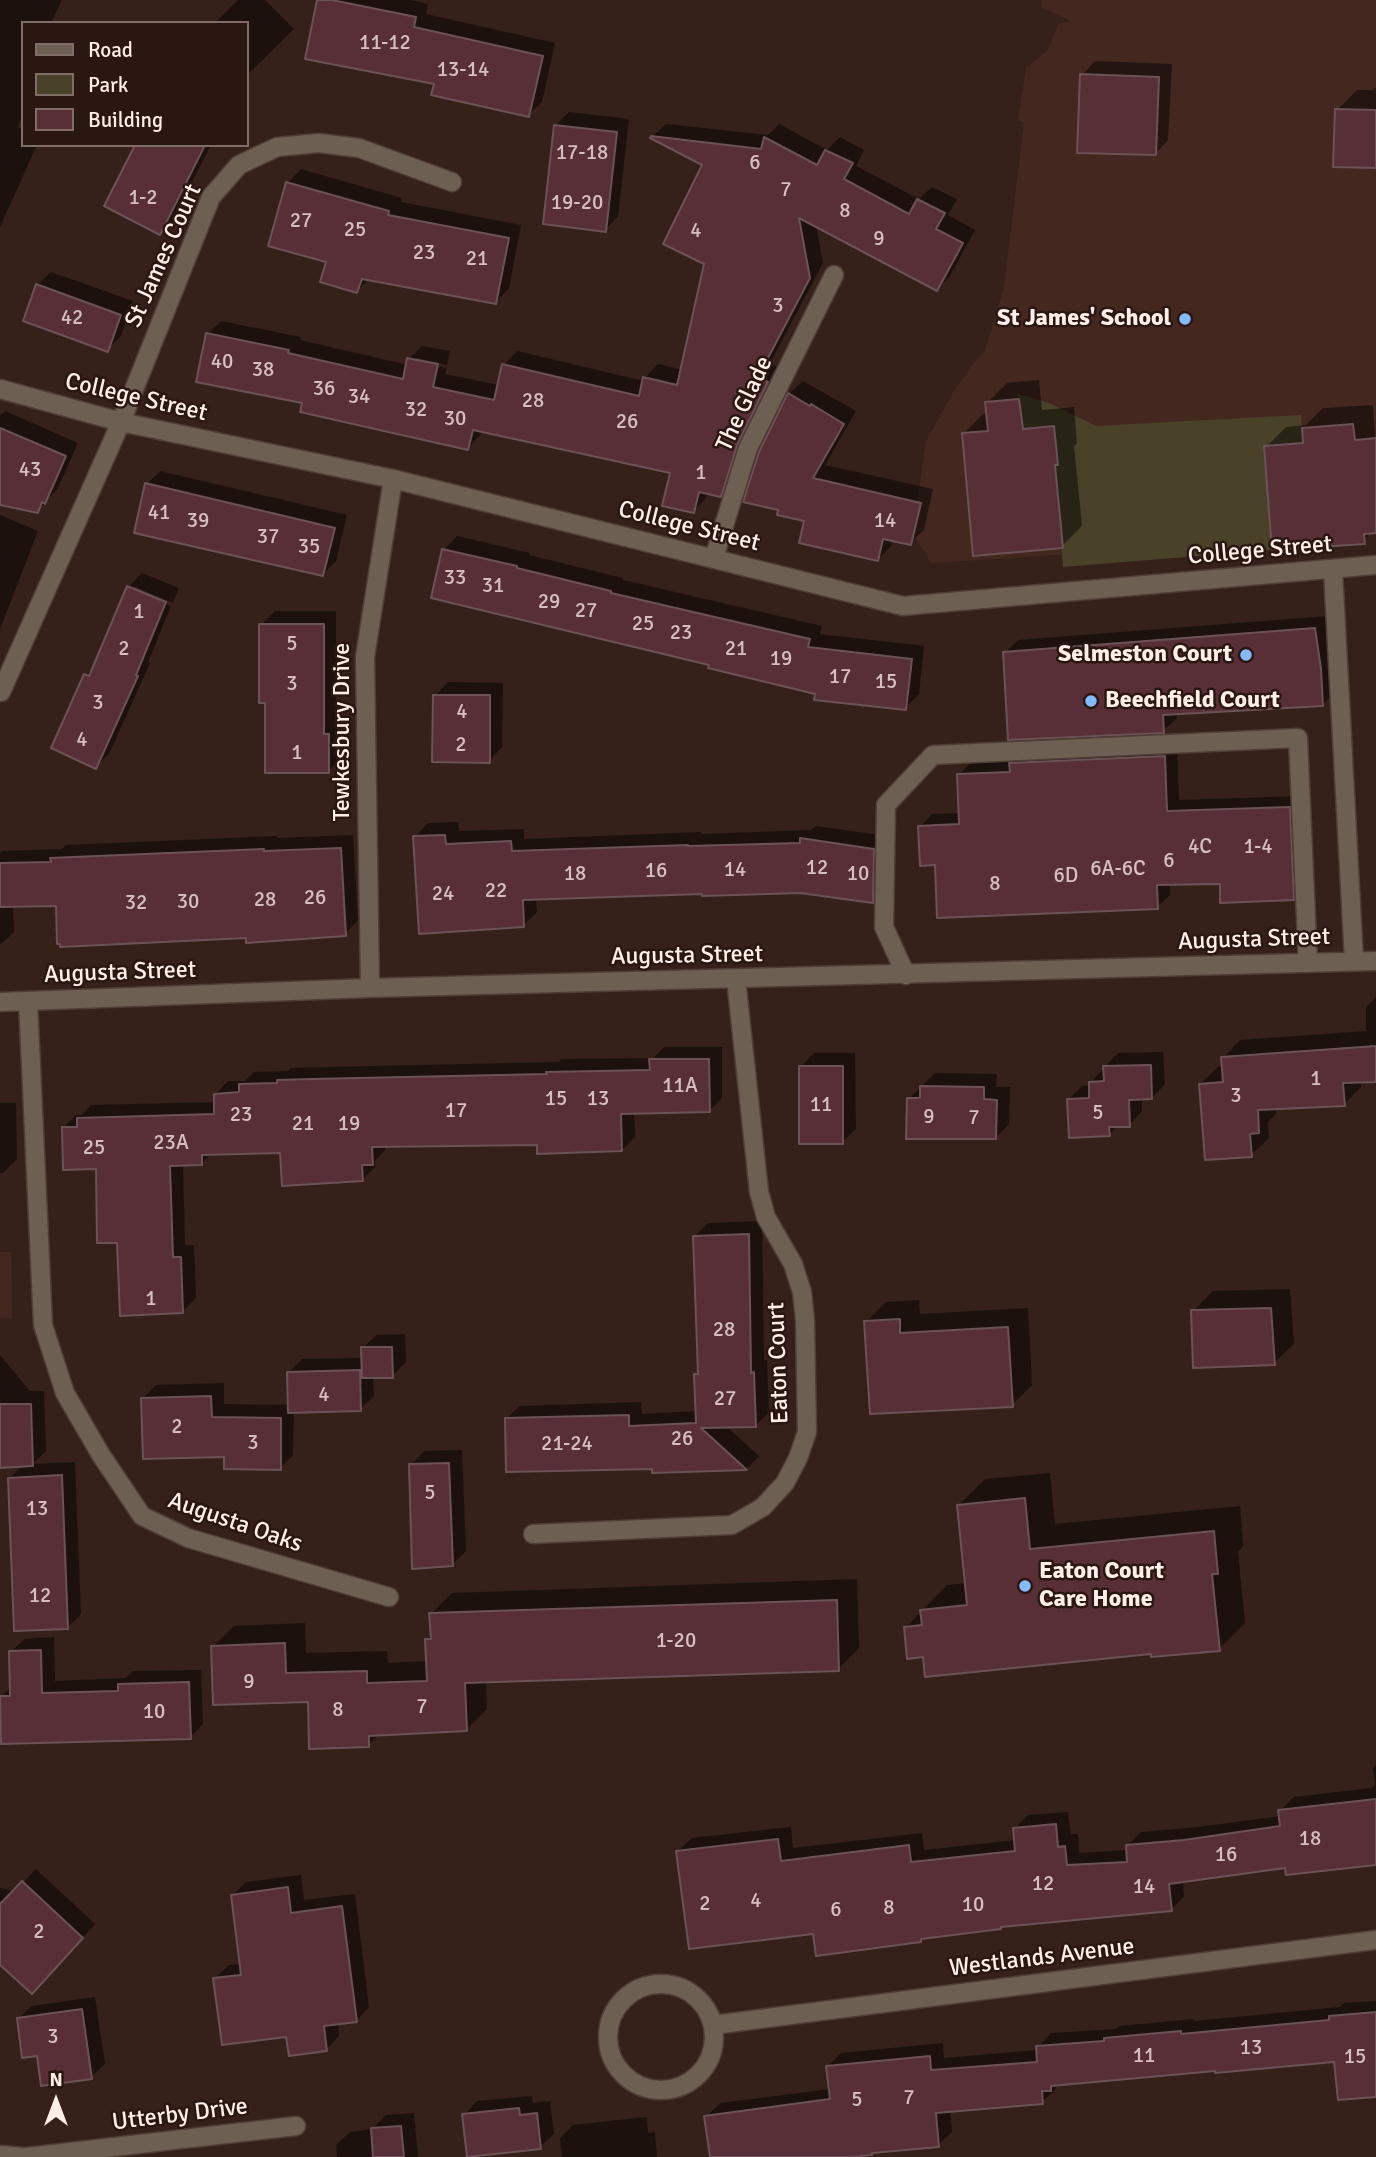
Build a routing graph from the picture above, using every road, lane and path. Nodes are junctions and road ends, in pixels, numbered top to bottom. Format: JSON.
{"nodes":[{"id":1,"x":452,"y":182,"type":"dead end"},
{"id":2,"x":834,"y":275,"type":"dead end"},
{"id":3,"x":0,"y":389,"type":"edge"},
{"id":4,"x":121,"y":422,"type":"junction"},
{"id":5,"x":393,"y":479,"type":"junction"},
{"id":6,"x":714,"y":558,"type":"junction"},
{"id":7,"x":1376,"y":565,"type":"edge"},
{"id":8,"x":1333,"y":570,"type":"junction"},
{"id":9,"x":1,"y":692,"type":"edge"},
{"id":10,"x":1354,"y":961,"type":"junction"},
{"id":11,"x":1376,"y":961,"type":"edge"},
{"id":12,"x":1308,"y":963,"type":"junction"},
{"id":13,"x":906,"y":975,"type":"junction"},
{"id":14,"x":736,"y":979,"type":"junction"},
{"id":15,"x":370,"y":988,"type":"junction"},
{"id":16,"x":28,"y":1001,"type":"junction"},
{"id":17,"x":0,"y":1002,"type":"edge"},
{"id":18,"x":533,"y":1534,"type":"dead end"},
{"id":19,"x":389,"y":1597,"type":"dead end"},
{"id":20,"x":1376,"y":1940,"type":"edge"},
{"id":21,"x":713,"y":2025,"type":"junction"},
{"id":22,"x":296,"y":2126,"type":"dead end"},
{"id":23,"x":0,"y":2155,"type":"edge"},
{"id":24,"x":25,"y":2157,"type":"edge"}],
"edges":[{"from":1,"to":4,"type":"street","name":"St James Court"},
{"from":2,"to":6,"type":"street","name":"The Glade"},
{"from":3,"to":4,"type":"street","name":"College Street"},
{"from":4,"to":5,"type":"street","name":"College Street"},
{"from":4,"to":9,"type":"street","name":"St James Court"},
{"from":5,"to":6,"type":"street","name":"College Street"},
{"from":5,"to":15,"type":"street","name":"Tewkesbury Drive"},
{"from":6,"to":8,"type":"street","name":"College Street"},
{"from":7,"to":8,"type":"street","name":"College Street"},
{"from":8,"to":10,"type":"street"},
{"from":10,"to":11,"type":"street","name":"Augusta Street"},
{"from":10,"to":12,"type":"street","name":"Augusta Street"},
{"from":12,"to":13,"type":"street","name":"Augusta Street"},
{"from":12,"to":13,"type":"street"},
{"from":13,"to":14,"type":"street","name":"Augusta Street"},
{"from":14,"to":15,"type":"street","name":"Augusta Street"},
{"from":14,"to":18,"type":"street","name":"Eaton Court"},
{"from":15,"to":16,"type":"street","name":"Augusta Street"},
{"from":16,"to":17,"type":"street","name":"Augusta Street"},
{"from":16,"to":19,"type":"street","name":"Augusta Oaks"},
{"from":20,"to":21,"type":"street","name":"Westlands Avenue"},
{"from":21,"to":21,"type":"street"},
{"from":22,"to":24,"type":"street","name":"Utterby Drive"},
{"from":23,"to":24,"type":"street","name":"Utterby Drive"}]}
